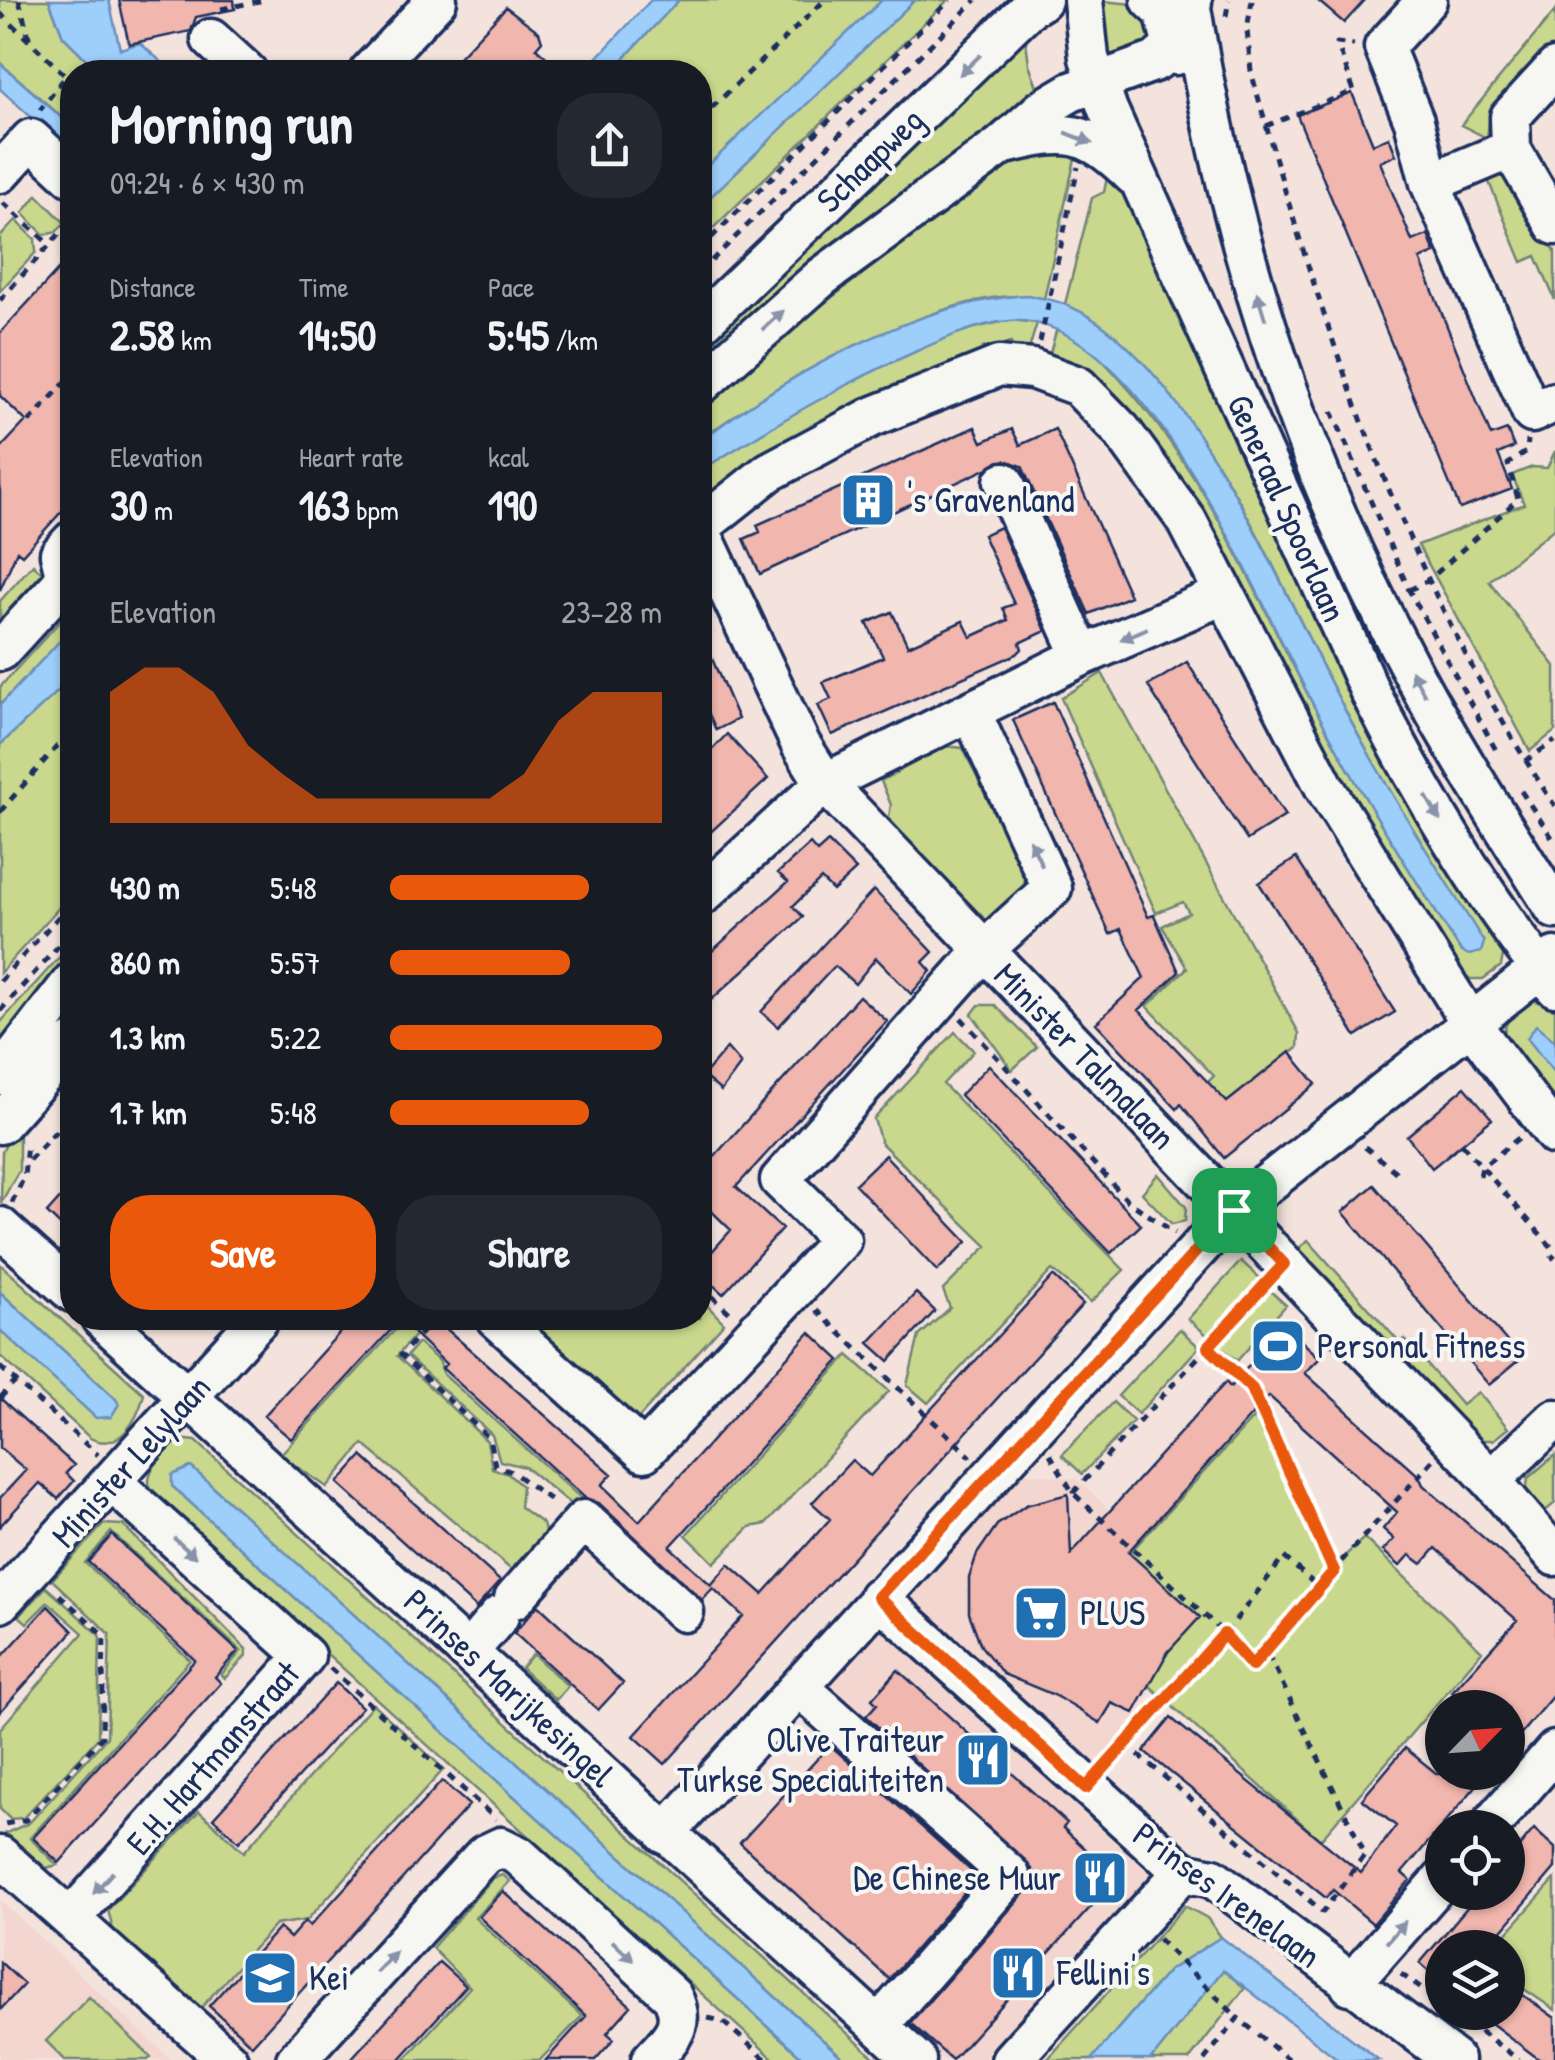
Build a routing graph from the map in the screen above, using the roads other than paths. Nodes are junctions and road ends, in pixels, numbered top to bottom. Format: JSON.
{"nodes":[{"id":1,"x":437,"y":0,"type":"edge"},
{"id":2,"x":1042,"y":0,"type":"edge"},
{"id":3,"x":1082,"y":0,"type":"edge"},
{"id":4,"x":1150,"y":0,"type":"edge"},
{"id":5,"x":1427,"y":0,"type":"edge"},
{"id":6,"x":1192,"y":4,"type":"edge"},
{"id":7,"x":215,"y":24,"type":"road end"},
{"id":8,"x":1173,"y":46,"type":"junction"},
{"id":9,"x":239,"y":60,"type":"edge"},
{"id":10,"x":381,"y":60,"type":"edge"},
{"id":11,"x":1555,"y":68,"type":"edge"},
{"id":12,"x":1098,"y":82,"type":"junction"},
{"id":13,"x":1002,"y":145,"type":"junction"},
{"id":14,"x":1511,"y":149,"type":"junction"},
{"id":15,"x":60,"y":161,"type":"edge"},
{"id":16,"x":0,"y":173,"type":"edge"},
{"id":17,"x":1221,"y":174,"type":"junction"},
{"id":18,"x":1430,"y":183,"type":"junction"},
{"id":19,"x":1142,"y":184,"type":"junction"},
{"id":20,"x":1555,"y":225,"type":"edge"},
{"id":21,"x":712,"y":312,"type":"edge"},
{"id":22,"x":712,"y":374,"type":"edge"},
{"id":23,"x":1543,"y":408,"type":"edge"},
{"id":24,"x":1004,"y":482,"type":"dead end"},
{"id":25,"x":712,"y":518,"type":"edge"},
{"id":26,"x":712,"y":554,"type":"edge"},
{"id":27,"x":60,"y":585,"type":"edge"},
{"id":28,"x":1223,"y":595,"type":"junction"},
{"id":29,"x":0,"y":651,"type":"edge"},
{"id":30,"x":1082,"y":656,"type":"junction"},
{"id":31,"x":971,"y":712,"type":"junction"},
{"id":32,"x":824,"y":783,"type":"junction"},
{"id":33,"x":712,"y":886,"type":"edge"},
{"id":34,"x":1555,"y":909,"type":"edge"},
{"id":35,"x":983,"y":951,"type":"junction"},
{"id":36,"x":1550,"y":971,"type":"edge"},
{"id":37,"x":60,"y":1003,"type":"edge"},
{"id":38,"x":1472,"y":1025,"type":"junction"},
{"id":39,"x":60,"y":1051,"type":"edge"},
{"id":40,"x":60,"y":1079,"type":"edge"},
{"id":41,"x":15,"y":1081,"type":"edge"},
{"id":42,"x":0,"y":1124,"type":"edge"},
{"id":43,"x":1540,"y":1134,"type":"edge"},
{"id":44,"x":1234,"y":1210,"type":"junction"},
{"id":45,"x":3,"y":1218,"type":"edge"},
{"id":46,"x":60,"y":1279,"type":"edge"},
{"id":47,"x":115,"y":1330,"type":"edge"},
{"id":48,"x":249,"y":1330,"type":"edge"},
{"id":49,"x":509,"y":1330,"type":"edge"},
{"id":50,"x":190,"y":1396,"type":"junction"},
{"id":51,"x":1555,"y":1418,"type":"edge"},
{"id":52,"x":109,"y":1472,"type":"junction"},
{"id":53,"x":1491,"y":1480,"type":"junction"},
{"id":54,"x":1555,"y":1556,"type":"edge"},
{"id":55,"x":878,"y":1597,"type":"junction"},
{"id":56,"x":0,"y":1604,"type":"edge"},
{"id":57,"x":684,"y":1612,"type":"dead end"},
{"id":58,"x":470,"y":1650,"type":"junction"},
{"id":59,"x":799,"y":1686,"type":"junction"},
{"id":60,"x":1555,"y":1751,"type":"edge"},
{"id":61,"x":1504,"y":1810,"type":"edge"},
{"id":62,"x":666,"y":1834,"type":"junction"},
{"id":63,"x":0,"y":1856,"type":"edge"},
{"id":64,"x":1183,"y":1872,"type":"junction"},
{"id":65,"x":1425,"y":1899,"type":"edge"},
{"id":66,"x":71,"y":1918,"type":"junction"},
{"id":67,"x":1350,"y":1985,"type":"junction"},
{"id":68,"x":878,"y":2025,"type":"junction"},
{"id":69,"x":228,"y":2060,"type":"edge"},
{"id":70,"x":296,"y":2060,"type":"edge"},
{"id":71,"x":652,"y":2060,"type":"edge"},
{"id":72,"x":916,"y":2060,"type":"edge"},
{"id":73,"x":1011,"y":2060,"type":"edge"},
{"id":74,"x":1454,"y":2060,"type":"edge"}],
"edges":[{"from":1,"to":10,"type":"street"},
{"from":2,"to":21,"type":"street","name":"Schaapweg","one_way":true},
{"from":3,"to":12,"type":"street","name":"Generaal Spoorlaan"},
{"from":4,"to":8,"type":"street"},
{"from":5,"to":18,"type":"street"},
{"from":6,"to":8,"type":"street"},
{"from":6,"to":17,"type":"street","name":"Generaal Spoorlaan"},
{"from":7,"to":9,"type":"street"},
{"from":8,"to":12,"type":"street","name":"Schaapweg"},
{"from":8,"to":17,"type":"street"},
{"from":11,"to":14,"type":"street"},
{"from":12,"to":13,"type":"street","name":"Schaapweg"},
{"from":12,"to":19,"type":"street","name":"Generaal Spoorlaan"},
{"from":13,"to":19,"type":"street","name":"Schaapweg","one_way":true},
{"from":22,"to":13,"type":"street","name":"Schaapweg","one_way":true},
{"from":14,"to":18,"type":"street"},
{"from":14,"to":20,"type":"street"},
{"from":15,"to":16,"type":"street"},
{"from":34,"to":17,"type":"street","name":"Generaal Spoorlaan","one_way":true},
{"from":18,"to":23,"type":"street"},
{"from":19,"to":36,"type":"street","name":"Generaal Spoorlaan","one_way":true},
{"from":24,"to":30,"type":"street"},
{"from":25,"to":28,"type":"street"},
{"from":26,"to":32,"type":"street","name":"Minister Talmalaan"},
{"from":27,"to":29,"type":"street"},
{"from":28,"to":30,"type":"street","one_way":true},
{"from":28,"to":38,"type":"street"},
{"from":30,"to":31,"type":"street"},
{"from":31,"to":32,"type":"street"},
{"from":35,"to":31,"type":"street","name":"Minister Talmalaan","one_way":true},
{"from":32,"to":33,"type":"street"},
{"from":32,"to":35,"type":"street","name":"Minister Talmalaan"},
{"from":35,"to":44,"type":"street","name":"Minister Talmalaan"},
{"from":35,"to":49,"type":"street"},
{"from":36,"to":38,"type":"street"},
{"from":37,"to":41,"type":"street"},
{"from":38,"to":43,"type":"street"},
{"from":38,"to":44,"type":"street"},
{"from":39,"to":41,"type":"street"},
{"from":40,"to":41,"type":"street"},
{"from":41,"to":42,"type":"street"},
{"from":44,"to":53,"type":"street","name":"Minister Talmalaan"},
{"from":44,"to":55,"type":"street"},
{"from":45,"to":46,"type":"street"},
{"from":47,"to":50,"type":"street","name":"Prinses Marijkesingel"},
{"from":48,"to":50,"type":"street","name":"Minister Lelylaan"},
{"from":50,"to":52,"type":"street","name":"Minister Lelylaan"},
{"from":50,"to":58,"type":"street","name":"Prinses Marijkesingel"},
{"from":51,"to":53,"type":"street"},
{"from":52,"to":56,"type":"street","name":"Minister Lelylaan"},
{"from":52,"to":66,"type":"street","name":"E.H. Hartmanstraat","one_way":true},
{"from":53,"to":54,"type":"street","name":"Minister Talmalaan"},
{"from":55,"to":59,"type":"street"},
{"from":55,"to":64,"type":"street","name":"Prinses Irenelaan"},
{"from":57,"to":58,"type":"street"},
{"from":58,"to":62,"type":"street","name":"Prinses Marijkesingel"},
{"from":59,"to":62,"type":"street"},
{"from":59,"to":68,"type":"street"},
{"from":60,"to":61,"type":"street"},
{"from":62,"to":68,"type":"street","name":"Prinses Marijkesingel"},
{"from":63,"to":66,"type":"street"},
{"from":64,"to":67,"type":"street","name":"Prinses Irenelaan"},
{"from":64,"to":73,"type":"street"},
{"from":67,"to":65,"type":"street","one_way":true},
{"from":66,"to":69,"type":"street"},
{"from":67,"to":74,"type":"street","name":"Prinses Irenelaan"},
{"from":68,"to":72,"type":"street","name":"Prinses Marijkesingel"},
{"from":70,"to":71,"type":"street","one_way":true}]}
